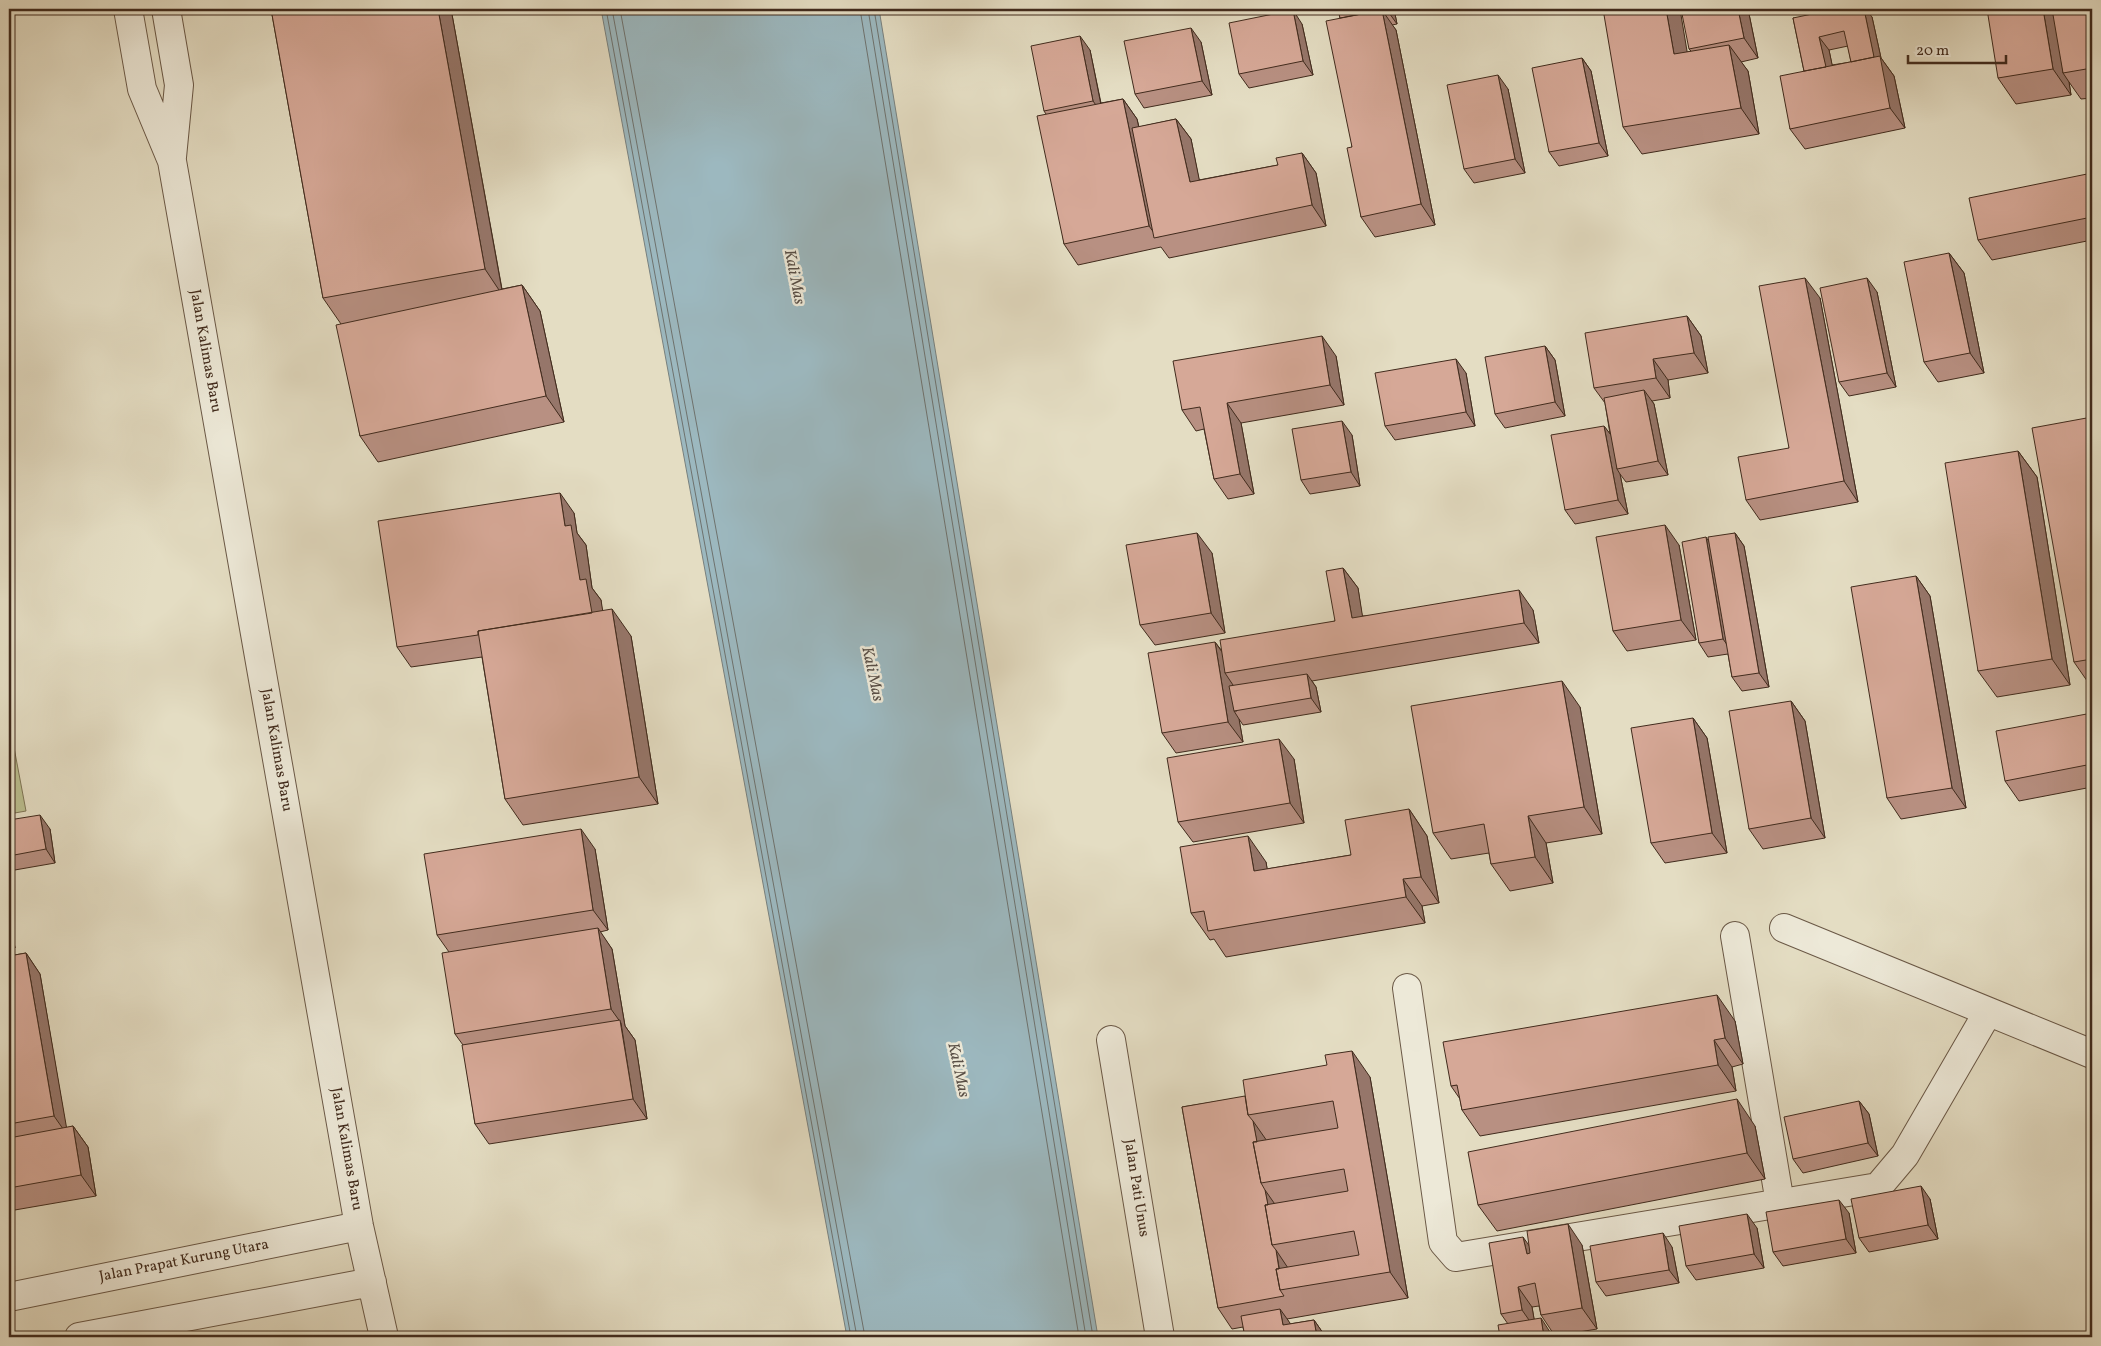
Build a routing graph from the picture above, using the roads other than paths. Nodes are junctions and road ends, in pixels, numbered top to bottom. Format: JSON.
{"nodes":[{"id":1,"x":128,"y":9,"type":"edge"},
{"id":2,"x":166,"y":9,"type":"edge"},
{"id":3,"x":172,"y":161,"type":"junction"},
{"id":4,"x":1784,"y":928,"type":"dead end"},
{"id":5,"x":1735,"y":936,"type":"dead end"},
{"id":6,"x":1406,"y":988,"type":"dead end"},
{"id":7,"x":1988,"y":1012,"type":"junction"},
{"id":8,"x":1111,"y":1040,"type":"dead end"},
{"id":9,"x":2092,"y":1054,"type":"edge"},
{"id":10,"x":1780,"y":1203,"type":"junction"},
{"id":11,"x":360,"y":1226,"type":"junction"},
{"id":12,"x":372,"y":1282,"type":"junction"},
{"id":13,"x":9,"y":1297,"type":"edge"},
{"id":14,"x":79,"y":1337,"type":"edge"},
{"id":15,"x":384,"y":1337,"type":"edge"},
{"id":16,"x":1160,"y":1337,"type":"edge"}],
"edges":[{"from":1,"to":3,"type":"street","name":"Jalan Kalimas Baru"},
{"from":2,"to":3,"type":"street","name":"Jalan Kalimas Baru"},
{"from":3,"to":11,"type":"street","name":"Jalan Kalimas Baru"},
{"from":4,"to":7,"type":"street"},
{"from":5,"to":10,"type":"street"},
{"from":6,"to":10,"type":"street"},
{"from":7,"to":9,"type":"street"},
{"from":7,"to":10,"type":"street"},
{"from":8,"to":16,"type":"street","name":"Jalan Pati Unus"},
{"from":11,"to":12,"type":"street","name":"Jalan Kalimas Baru"},
{"from":11,"to":13,"type":"street","name":"Jalan Prapat Kurung Utara"},
{"from":12,"to":14,"type":"street"},
{"from":12,"to":15,"type":"street","name":"Jalan Kalimas Baru"}]}
